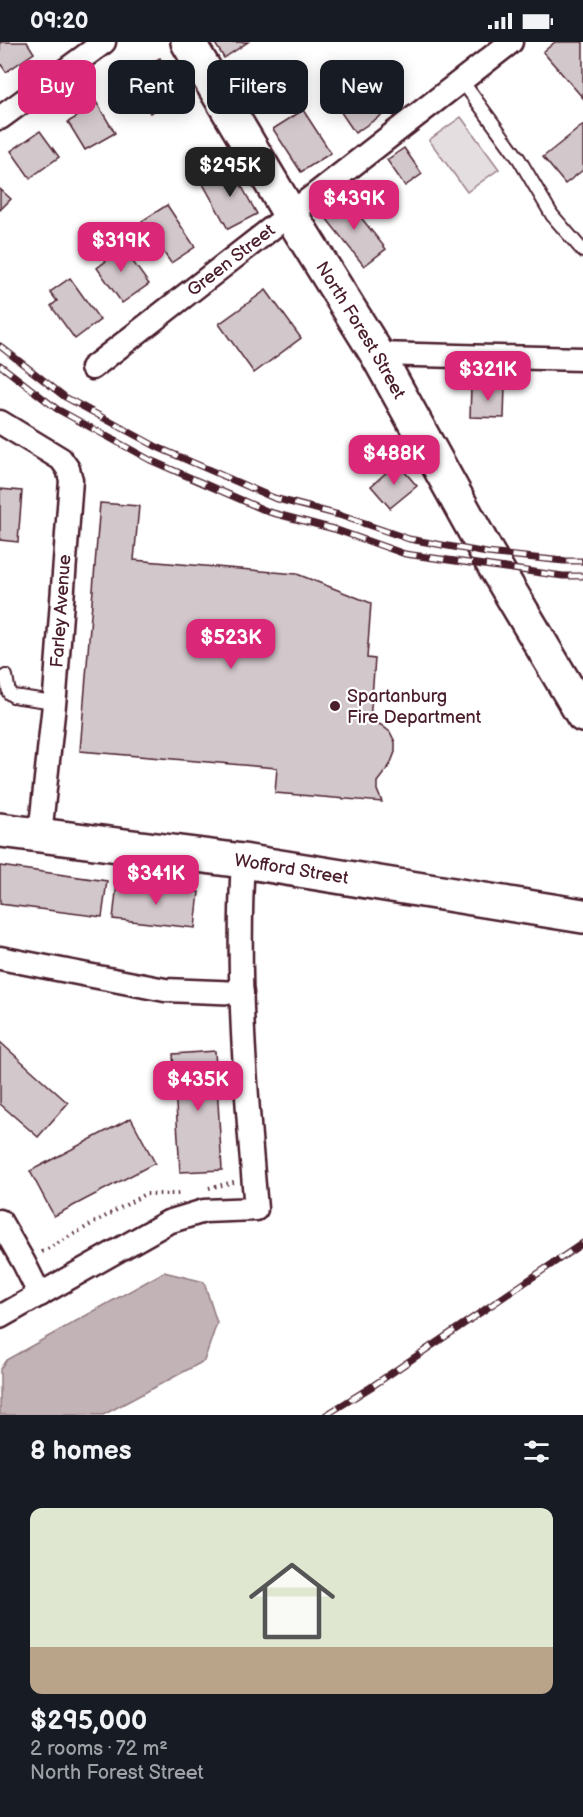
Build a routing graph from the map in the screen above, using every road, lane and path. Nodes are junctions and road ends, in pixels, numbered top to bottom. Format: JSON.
{"nodes":[{"id":1,"x":104,"y":42,"type":"edge"},
{"id":2,"x":188,"y":42,"type":"edge"},
{"id":3,"x":511,"y":42,"type":"edge"},
{"id":4,"x":462,"y":81,"type":"junction"},
{"id":5,"x":0,"y":118,"type":"edge"},
{"id":6,"x":290,"y":214,"type":"junction"},
{"id":7,"x":583,"y":251,"type":"edge"},
{"id":8,"x":377,"y":354,"type":"junction"},
{"id":9,"x":583,"y":359,"type":"edge"},
{"id":10,"x":92,"y":368,"type":"dead end"},
{"id":11,"x":0,"y":422,"type":"edge"},
{"id":12,"x":6,"y":676,"type":"dead end"},
{"id":13,"x":54,"y":702,"type":"junction"},
{"id":14,"x":583,"y":715,"type":"edge"},
{"id":15,"x":0,"y":830,"type":"edge"},
{"id":16,"x":39,"y":835,"type":"junction"},
{"id":17,"x":243,"y":861,"type":"junction"},
{"id":18,"x":583,"y":916,"type":"edge"},
{"id":19,"x":0,"y":958,"type":"edge"},
{"id":20,"x":242,"y":993,"type":"junction"},
{"id":21,"x":254,"y":1179,"type":"junction"},
{"id":22,"x":205,"y":1189,"type":"dead end"},
{"id":23,"x":184,"y":1194,"type":"dead end"},
{"id":24,"x":0,"y":1221,"type":"edge"},
{"id":25,"x":24,"y":1263,"type":"junction"},
{"id":26,"x":40,"y":1295,"type":"junction"},
{"id":27,"x":0,"y":1317,"type":"edge"}],
"edges":[{"from":1,"to":5,"type":"street"},
{"from":2,"to":6,"type":"street","name":"North Forest Street"},
{"from":3,"to":4,"type":"street","name":"Green Street"},
{"from":4,"to":6,"type":"street","name":"Green Street"},
{"from":4,"to":7,"type":"lane"},
{"from":6,"to":8,"type":"street","name":"North Forest Street"},
{"from":6,"to":10,"type":"street","name":"Green Street"},
{"from":8,"to":9,"type":"street"},
{"from":8,"to":14,"type":"street","name":"North Forest Street"},
{"from":11,"to":13,"type":"street","name":"Farley Avenue"},
{"from":12,"to":13,"type":"lane"},
{"from":13,"to":16,"type":"street","name":"Farley Avenue"},
{"from":15,"to":16,"type":"street","name":"Wofford Street"},
{"from":16,"to":17,"type":"street","name":"Wofford Street"},
{"from":17,"to":18,"type":"street","name":"Wofford Street"},
{"from":17,"to":20,"type":"street"},
{"from":19,"to":20,"type":"street"},
{"from":20,"to":21,"type":"street"},
{"from":21,"to":22,"type":"path"},
{"from":21,"to":26,"type":"street"},
{"from":23,"to":25,"type":"path"},
{"from":24,"to":25,"type":"street"},
{"from":25,"to":26,"type":"street"},
{"from":26,"to":27,"type":"street"}]}
